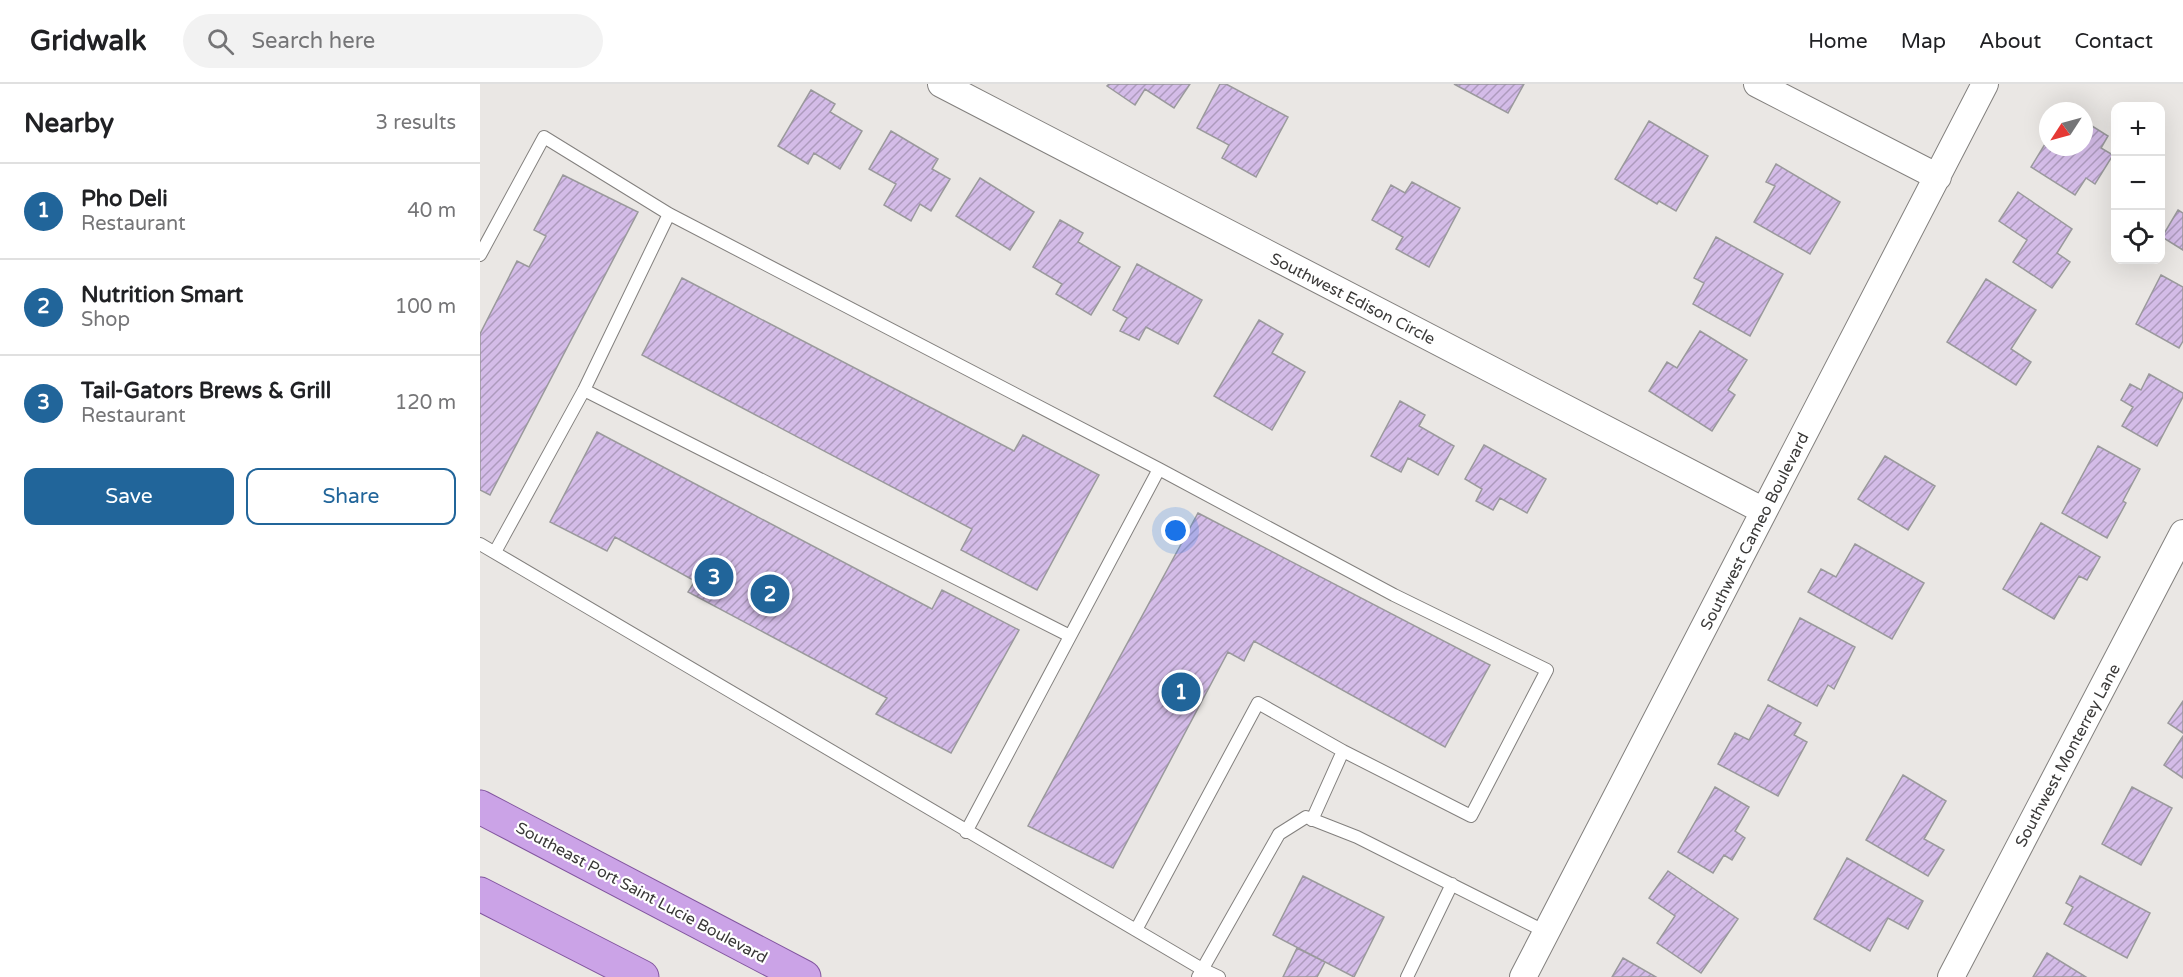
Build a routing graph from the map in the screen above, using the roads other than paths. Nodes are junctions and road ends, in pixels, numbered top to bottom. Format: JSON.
{"nodes":[{"id":1,"x":941,"y":84,"type":"edge"},
{"id":2,"x":1757,"y":84,"type":"edge"},
{"id":3,"x":1985,"y":84,"type":"edge"},
{"id":4,"x":1938,"y":177,"type":"junction"},
{"id":5,"x":669,"y":214,"type":"junction"},
{"id":6,"x":480,"y":255,"type":"edge"},
{"id":7,"x":584,"y":390,"type":"junction"},
{"id":8,"x":1159,"y":469,"type":"junction"},
{"id":9,"x":1764,"y":511,"type":"junction"},
{"id":10,"x":2183,"y":533,"type":"edge"},
{"id":11,"x":480,"y":544,"type":"edge"},
{"id":12,"x":495,"y":552,"type":"junction"},
{"id":13,"x":1070,"y":636,"type":"junction"},
{"id":14,"x":1343,"y":751,"type":"junction"},
{"id":15,"x":480,"y":807,"type":"edge"},
{"id":16,"x":1312,"y":820,"type":"junction"},
{"id":17,"x":966,"y":832,"type":"junction"},
{"id":18,"x":1452,"y":884,"type":"junction"},
{"id":19,"x":480,"y":894,"type":"edge"},
{"id":20,"x":1136,"y":930,"type":"junction"},
{"id":21,"x":1546,"y":932,"type":"junction"},
{"id":22,"x":1200,"y":973,"type":"edge"},
{"id":23,"x":642,"y":977,"type":"edge"},
{"id":24,"x":804,"y":977,"type":"edge"},
{"id":25,"x":1219,"y":977,"type":"edge"},
{"id":26,"x":1407,"y":977,"type":"edge"},
{"id":27,"x":1523,"y":977,"type":"edge"},
{"id":28,"x":1952,"y":977,"type":"edge"}],
"edges":[{"from":1,"to":9,"type":"street","name":"Southwest Edison Circle"},
{"from":2,"to":4,"type":"street"},
{"from":3,"to":4,"type":"street","name":"Southwest Cameo Boulevard"},
{"from":4,"to":9,"type":"street","name":"Southwest Cameo Boulevard"},
{"from":5,"to":6,"type":"lane"},
{"from":5,"to":7,"type":"lane"},
{"from":5,"to":8,"type":"lane"},
{"from":7,"to":12,"type":"lane"},
{"from":7,"to":13,"type":"lane"},
{"from":8,"to":13,"type":"lane"},
{"from":8,"to":14,"type":"lane"},
{"from":9,"to":21,"type":"street","name":"Southwest Cameo Boulevard"},
{"from":10,"to":28,"type":"street","name":"Southwest Monterrey Lane"},
{"from":11,"to":12,"type":"lane"},
{"from":12,"to":17,"type":"lane"},
{"from":13,"to":17,"type":"lane"},
{"from":14,"to":16,"type":"lane"},
{"from":14,"to":20,"type":"lane"},
{"from":15,"to":24,"type":"main road","name":"Southeast Port Saint Lucie Boulevard"},
{"from":16,"to":18,"type":"lane"},
{"from":16,"to":22,"type":"lane"},
{"from":17,"to":20,"type":"lane"},
{"from":18,"to":21,"type":"lane"},
{"from":18,"to":26,"type":"lane"},
{"from":19,"to":23,"type":"main road"},
{"from":20,"to":22,"type":"lane"},
{"from":21,"to":27,"type":"street","name":"Southwest Cameo Boulevard"},
{"from":22,"to":25,"type":"lane"}]}
